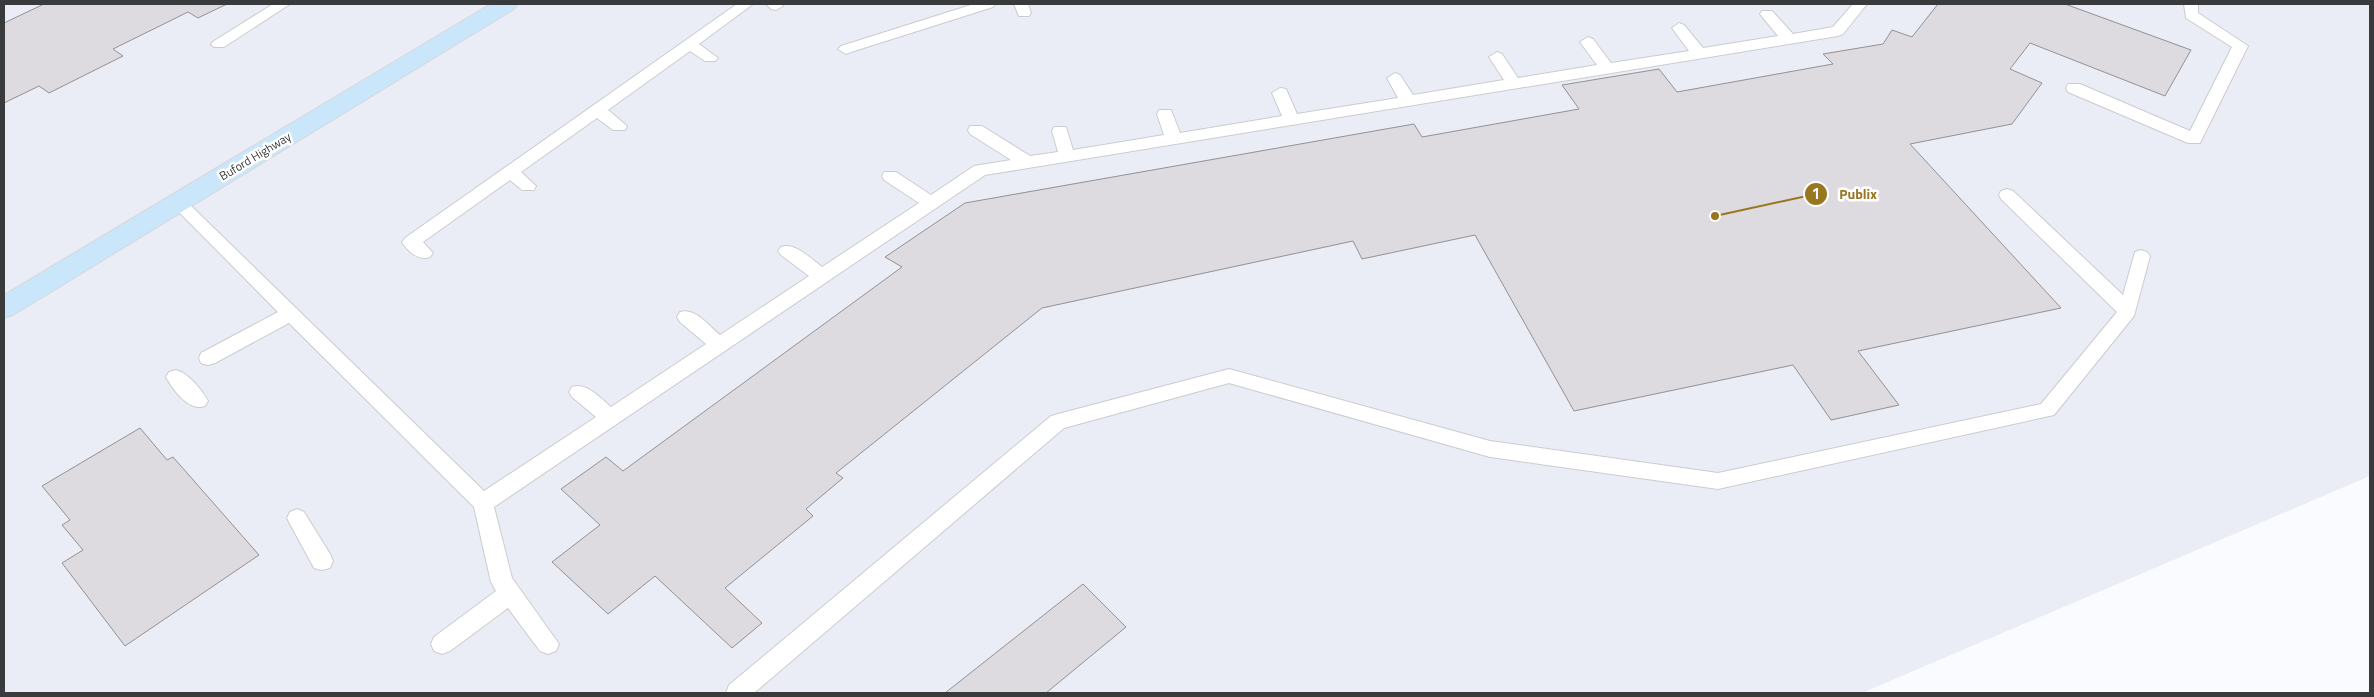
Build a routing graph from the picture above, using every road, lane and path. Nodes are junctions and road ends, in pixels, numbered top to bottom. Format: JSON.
{"nodes":[{"id":1,"x":283,"y":4,"type":"edge"},
{"id":2,"x":506,"y":4,"type":"edge"},
{"id":3,"x":746,"y":4,"type":"edge"},
{"id":4,"x":988,"y":4,"type":"edge"},
{"id":5,"x":1860,"y":4,"type":"edge"},
{"id":6,"x":2191,"y":4,"type":"edge"},
{"id":7,"x":1767,"y":14,"type":"dead end"},
{"id":8,"x":1679,"y":28,"type":"dead end"},
{"id":9,"x":1789,"y":39,"type":"junction"},
{"id":10,"x":1588,"y":42,"type":"dead end"},
{"id":11,"x":219,"y":44,"type":"dead end"},
{"id":12,"x":689,"y":44,"type":"junction"},
{"id":13,"x":846,"y":49,"type":"dead end"},
{"id":14,"x":1700,"y":54,"type":"junction"},
{"id":15,"x":1497,"y":57,"type":"dead end"},
{"id":16,"x":710,"y":58,"type":"dead end"},
{"id":17,"x":1607,"y":68,"type":"junction"},
{"id":18,"x":1395,"y":78,"type":"dead end"},
{"id":19,"x":1514,"y":84,"type":"junction"},
{"id":20,"x":2074,"y":88,"type":"dead end"},
{"id":21,"x":1280,"y":93,"type":"dead end"},
{"id":22,"x":1408,"y":101,"type":"junction"},
{"id":23,"x":597,"y":110,"type":"junction"},
{"id":24,"x":1165,"y":114,"type":"dead end"},
{"id":25,"x":1292,"y":120,"type":"junction"},
{"id":26,"x":619,"y":126,"type":"dead end"},
{"id":27,"x":976,"y":130,"type":"dead end"},
{"id":28,"x":1060,"y":130,"type":"dead end"},
{"id":29,"x":1174,"y":138,"type":"junction"},
{"id":30,"x":1067,"y":156,"type":"junction"},
{"id":31,"x":1028,"y":163,"type":"junction"},
{"id":32,"x":510,"y":172,"type":"junction"},
{"id":33,"x":890,"y":176,"type":"dead end"},
{"id":34,"x":528,"y":186,"type":"dead end"},
{"id":35,"x":2007,"y":195,"type":"dead end"},
{"id":36,"x":178,"y":203,"type":"junction"},
{"id":37,"x":931,"y":203,"type":"junction"},
{"id":38,"x":787,"y":251,"type":"dead end"},
{"id":39,"x":424,"y":253,"type":"dead end"},
{"id":40,"x":2141,"y":256,"type":"dead end"},
{"id":41,"x":822,"y":276,"type":"junction"},
{"id":42,"x":4,"y":308,"type":"edge"},
{"id":43,"x":2128,"y":312,"type":"junction"},
{"id":44,"x":292,"y":314,"type":"junction"},
{"id":45,"x":686,"y":317,"type":"dead end"},
{"id":46,"x":720,"y":345,"type":"junction"},
{"id":47,"x":208,"y":358,"type":"dead end"},
{"id":48,"x":176,"y":377,"type":"dead end"},
{"id":49,"x":579,"y":392,"type":"dead end"},
{"id":50,"x":198,"y":401,"type":"dead end"},
{"id":51,"x":610,"y":418,"type":"junction"},
{"id":52,"x":483,"y":503,"type":"junction"},
{"id":53,"x":297,"y":518,"type":"dead end"},
{"id":54,"x":322,"y":561,"type":"dead end"},
{"id":55,"x":511,"y":593,"type":"junction"},
{"id":56,"x":442,"y":644,"type":"dead end"},
{"id":57,"x":548,"y":644,"type":"dead end"},
{"id":58,"x":737,"y":693,"type":"edge"}],
"edges":[{"from":1,"to":11,"type":"lane"},
{"from":2,"to":36,"type":"main road","name":"Buford Highway"},
{"from":3,"to":12,"type":"lane"},
{"from":4,"to":13,"type":"lane"},
{"from":5,"to":9,"type":"lane"},
{"from":6,"to":20,"type":"lane"},
{"from":7,"to":9,"type":"lane"},
{"from":8,"to":14,"type":"lane"},
{"from":9,"to":14,"type":"lane"},
{"from":10,"to":17,"type":"lane"},
{"from":12,"to":16,"type":"lane"},
{"from":12,"to":23,"type":"lane"},
{"from":14,"to":17,"type":"lane"},
{"from":15,"to":19,"type":"lane"},
{"from":17,"to":19,"type":"lane"},
{"from":18,"to":22,"type":"lane"},
{"from":19,"to":22,"type":"lane"},
{"from":21,"to":25,"type":"lane"},
{"from":22,"to":25,"type":"lane"},
{"from":23,"to":26,"type":"lane"},
{"from":23,"to":32,"type":"lane"},
{"from":24,"to":29,"type":"lane"},
{"from":25,"to":29,"type":"lane"},
{"from":27,"to":31,"type":"lane"},
{"from":28,"to":30,"type":"lane"},
{"from":29,"to":30,"type":"lane"},
{"from":30,"to":31,"type":"lane"},
{"from":31,"to":37,"type":"lane"},
{"from":32,"to":34,"type":"lane"},
{"from":32,"to":39,"type":"lane"},
{"from":33,"to":37,"type":"lane"},
{"from":35,"to":43,"type":"lane"},
{"from":36,"to":42,"type":"main road","name":"Buford Highway"},
{"from":36,"to":44,"type":"lane"},
{"from":37,"to":41,"type":"lane"},
{"from":38,"to":41,"type":"lane"},
{"from":40,"to":43,"type":"lane"},
{"from":41,"to":46,"type":"lane"},
{"from":43,"to":58,"type":"lane"},
{"from":44,"to":47,"type":"lane"},
{"from":44,"to":52,"type":"lane"},
{"from":45,"to":46,"type":"lane"},
{"from":46,"to":51,"type":"lane"},
{"from":48,"to":50,"type":"lane"},
{"from":49,"to":51,"type":"lane"},
{"from":51,"to":52,"type":"lane"},
{"from":52,"to":55,"type":"lane"},
{"from":53,"to":54,"type":"lane"},
{"from":55,"to":56,"type":"lane"},
{"from":55,"to":57,"type":"lane"}]}
